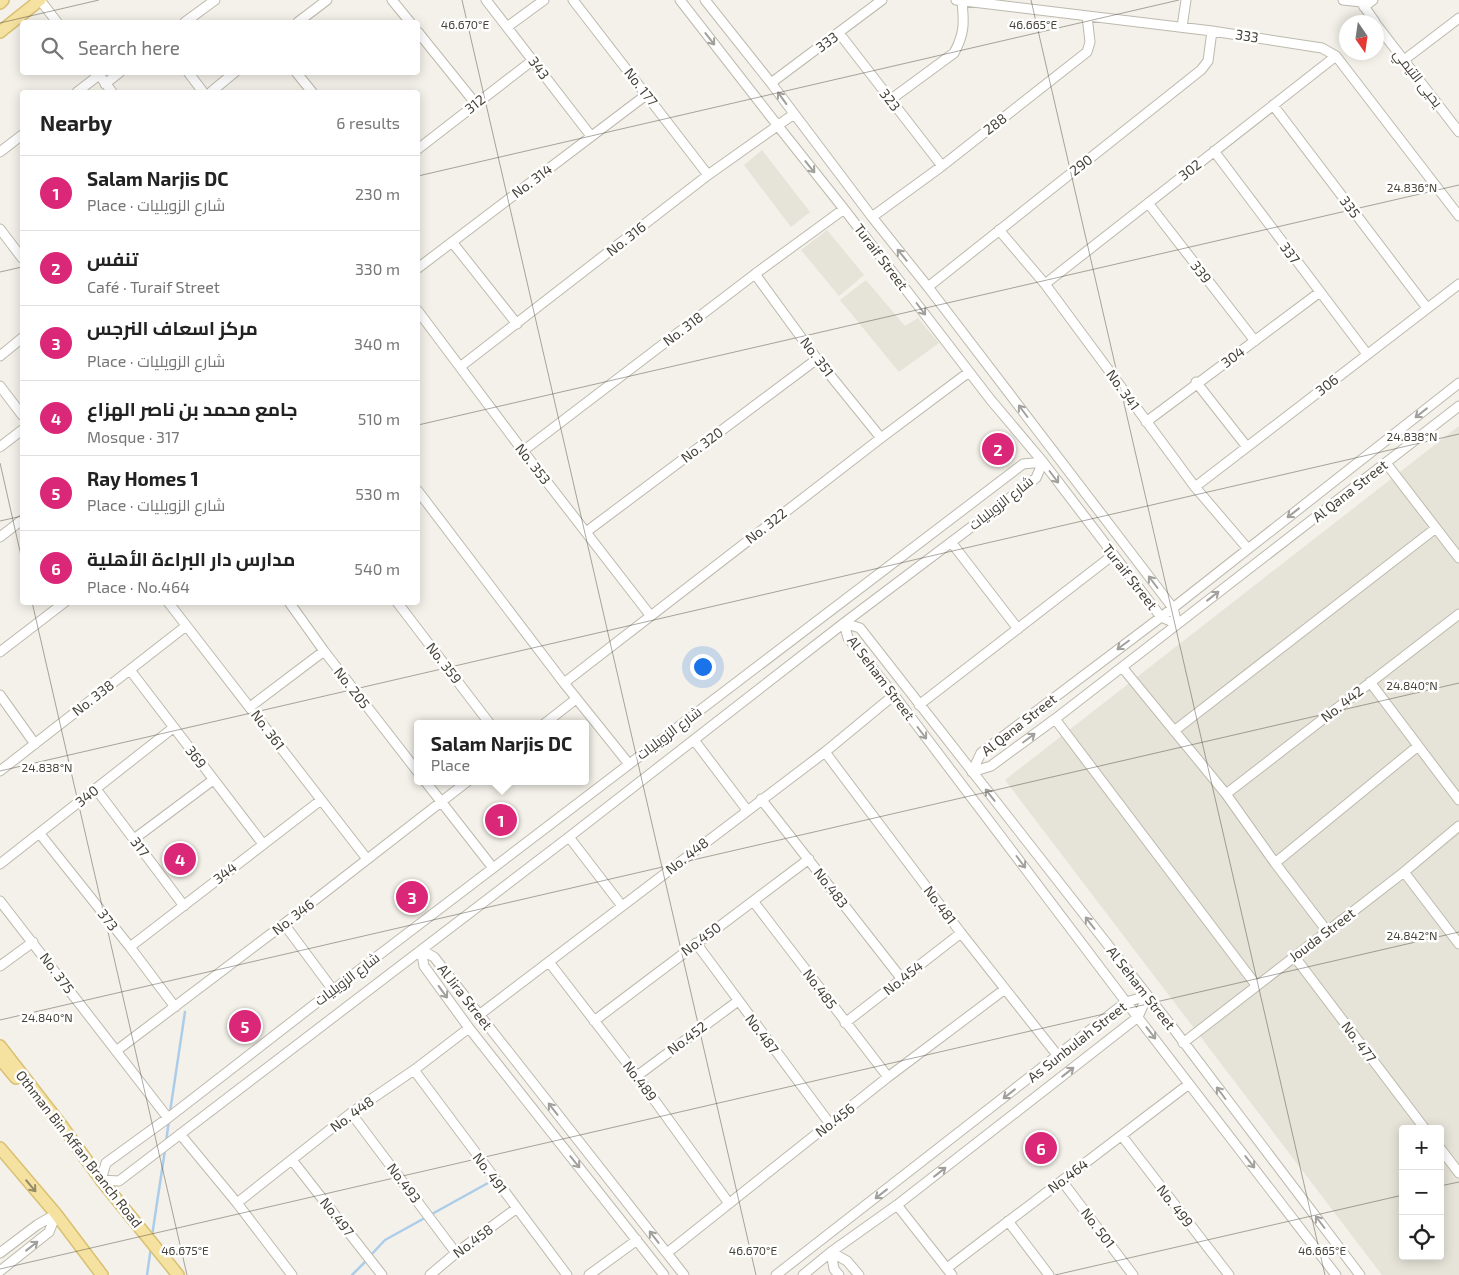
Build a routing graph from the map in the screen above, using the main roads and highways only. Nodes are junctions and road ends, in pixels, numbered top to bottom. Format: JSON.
{"nodes":[{"id":1,"x":3,"y":0,"type":"edge"},
{"id":2,"x":40,"y":0,"type":"edge"},
{"id":3,"x":0,"y":2,"type":"edge"},
{"id":4,"x":0,"y":32,"type":"edge"},
{"id":5,"x":0,"y":1046,"type":"edge"},
{"id":6,"x":0,"y":1059,"type":"edge"},
{"id":7,"x":62,"y":1126,"type":"junction"},
{"id":8,"x":1,"y":1149,"type":"edge"},
{"id":9,"x":102,"y":1275,"type":"edge"},
{"id":10,"x":178,"y":1275,"type":"edge"}],
"edges":[{"from":1,"to":3,"type":"main road"},
{"from":2,"to":4,"type":"main road"},
{"from":5,"to":7,"type":"main road","name":"Othman Bin Affan Branch Road"},
{"from":6,"to":7,"type":"main road"},
{"from":7,"to":10,"type":"main road","name":"Othman Bin Affan Branch Road"},
{"from":8,"to":9,"type":"main road","one_way":true}]}
